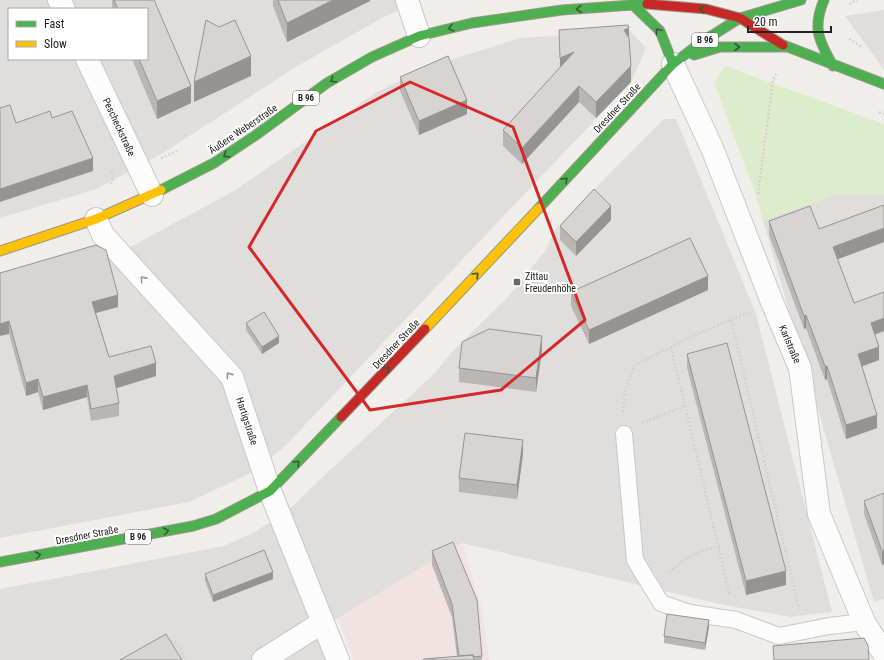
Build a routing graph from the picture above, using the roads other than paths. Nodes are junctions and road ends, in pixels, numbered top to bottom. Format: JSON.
{"nodes":[{"id":1,"x":407,"y":0,"type":"edge"},
{"id":2,"x":678,"y":0,"type":"edge"},
{"id":3,"x":801,"y":0,"type":"edge"},
{"id":4,"x":824,"y":0,"type":"edge"},
{"id":5,"x":632,"y":4,"type":"junction"},
{"id":6,"x":661,"y":4,"type":"junction"},
{"id":7,"x":740,"y":18,"type":"junction"},
{"id":8,"x":419,"y":36,"type":"junction"},
{"id":9,"x":786,"y":47,"type":"junction"},
{"id":10,"x":87,"y":60,"type":"edge"},
{"id":11,"x":673,"y":64,"type":"junction"},
{"id":12,"x":833,"y":66,"type":"junction"},
{"id":13,"x":884,"y":84,"type":"edge"},
{"id":14,"x":152,"y":195,"type":"junction"},
{"id":15,"x":96,"y":219,"type":"junction"},
{"id":16,"x":0,"y":251,"type":"edge"},
{"id":17,"x":624,"y":434,"type":"road end"},
{"id":18,"x":270,"y":491,"type":"junction"},
{"id":19,"x":0,"y":562,"type":"edge"},
{"id":20,"x":323,"y":622,"type":"junction"},
{"id":21,"x":864,"y":622,"type":"junction"},
{"id":22,"x":884,"y":654,"type":"edge"},
{"id":23,"x":263,"y":660,"type":"edge"},
{"id":24,"x":338,"y":660,"type":"edge"}],
"edges":[{"from":1,"to":8,"type":"street"},
{"from":2,"to":6,"type":"main road"},
{"from":3,"to":7,"type":"main road"},
{"from":4,"to":12,"type":"main road"},
{"from":5,"to":6,"type":"main road","name":"Äußere Weberstraße","number":"B 96"},
{"from":5,"to":8,"type":"main road","name":"Äußere Weberstraße","number":"B 96","one_way":true},
{"from":11,"to":5,"type":"main road","one_way":true},
{"from":7,"to":6,"type":"main road","name":"Äußere Weberstraße","number":"B 96","one_way":true},
{"from":7,"to":9,"type":"main road","number":"B 96"},
{"from":7,"to":11,"type":"main road","name":"Dresdner Straße","number":"B 96"},
{"from":8,"to":14,"type":"main road","name":"Äußere Weberstraße","number":"B 96","one_way":true},
{"from":11,"to":9,"type":"main road","one_way":true},
{"from":9,"to":12,"type":"main road","number":"B 96"},
{"from":10,"to":14,"type":"street","name":"Pescheckstraße"},
{"from":18,"to":11,"type":"main road","name":"Dresdner Straße","number":"B 96","one_way":true},
{"from":11,"to":21,"type":"street","name":"Karlstraße"},
{"from":12,"to":13,"type":"main road","number":"B 96"},
{"from":14,"to":15,"type":"main road","name":"Äußere Weberstraße","number":"B 96"},
{"from":15,"to":16,"type":"main road","name":"Äußere Weberstraße","number":"B 96"},
{"from":18,"to":15,"type":"street","name":"Hartigstraße","one_way":true},
{"from":17,"to":21,"type":"lane"},
{"from":19,"to":18,"type":"main road","name":"Dresdner Straße","number":"B 96","one_way":true},
{"from":18,"to":20,"type":"street","name":"Hartigstraße"},
{"from":20,"to":23,"type":"street"},
{"from":20,"to":24,"type":"street","name":"Hartigstraße"},
{"from":21,"to":22,"type":"street","name":"Karlstraße"}]}
